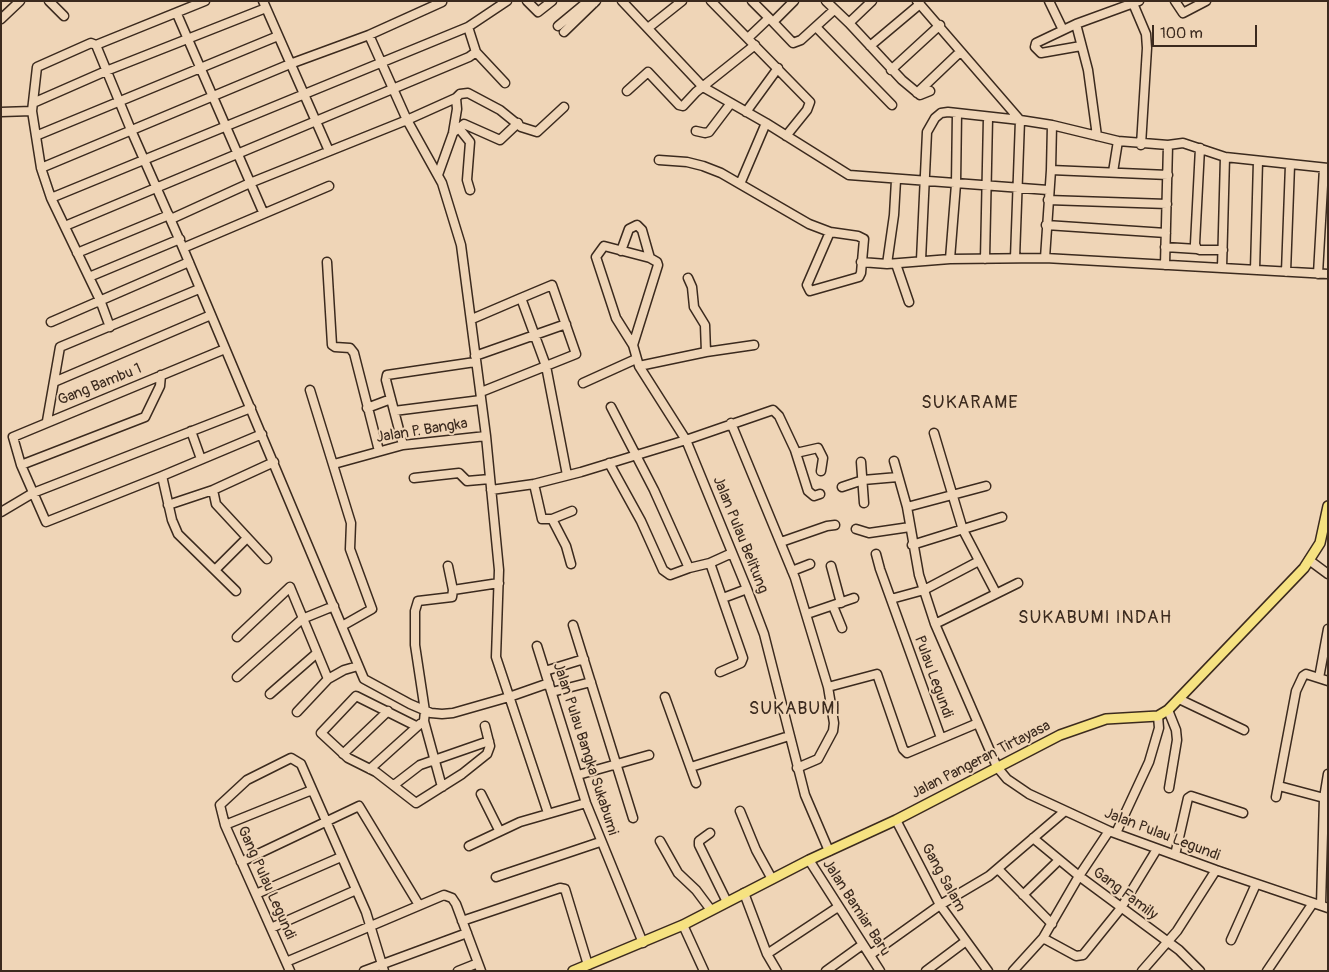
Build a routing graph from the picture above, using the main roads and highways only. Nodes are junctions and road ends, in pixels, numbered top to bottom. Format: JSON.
{"nodes":[{"id":1,"x":1328,"y":508,"type":"edge"},
{"id":2,"x":573,"y":971,"type":"edge"}],
"edges":[{"from":1,"to":2,"type":"main road","name":"Jalan Pangeran Tirtayasa"}]}
